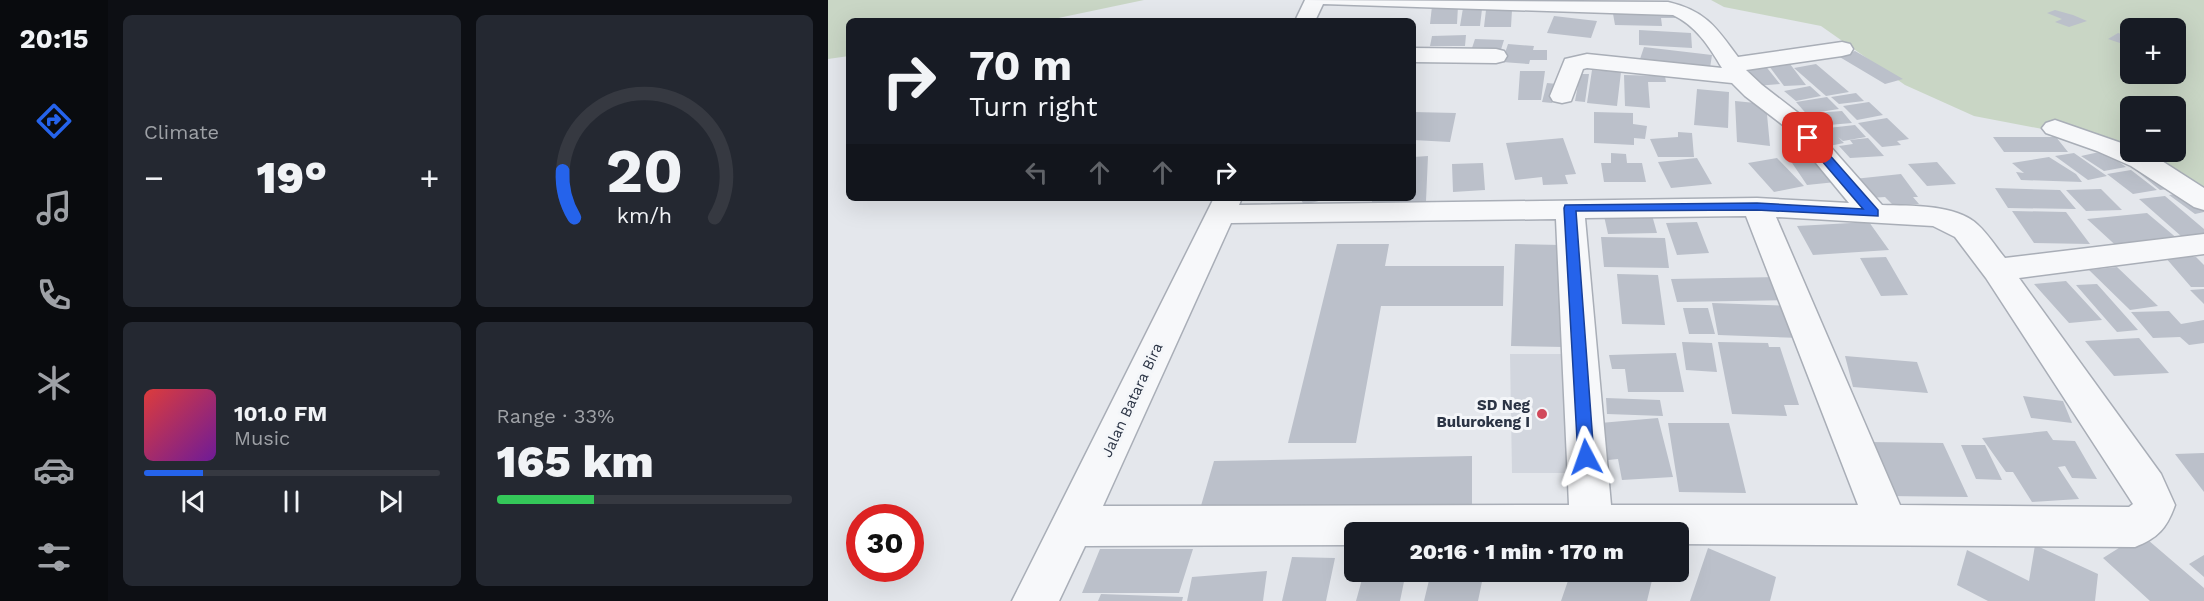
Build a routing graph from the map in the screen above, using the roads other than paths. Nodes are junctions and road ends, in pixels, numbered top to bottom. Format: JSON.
{"nodes":[{"id":1,"x":1315,"y":0,"type":"edge"},
{"id":2,"x":1330,"y":0,"type":"edge"},
{"id":3,"x":1306,"y":18,"type":"edge"},
{"id":4,"x":1842,"y":49,"type":"dead end"},
{"id":5,"x":1416,"y":55,"type":"edge"},
{"id":6,"x":1496,"y":56,"type":"dead end"},
{"id":7,"x":1735,"y":70,"type":"junction"},
{"id":8,"x":1562,"y":96,"type":"dead end"},
{"id":9,"x":2055,"y":128,"type":"dead end"},
{"id":10,"x":2204,"y":201,"type":"edge"},
{"id":11,"x":1224,"y":206,"type":"edge"},
{"id":12,"x":1757,"y":207,"type":"junction"},
{"id":13,"x":1570,"y":208,"type":"junction"},
{"id":14,"x":1874,"y":213,"type":"junction"},
{"id":15,"x":2204,"y":244,"type":"edge"},
{"id":16,"x":1997,"y":270,"type":"junction"},
{"id":17,"x":1591,"y":522,"type":"edge"},
{"id":18,"x":1887,"y":524,"type":"junction"},
{"id":19,"x":1344,"y":525,"type":"edge"},
{"id":20,"x":1689,"y":525,"type":"edge"},
{"id":21,"x":1073,"y":526,"type":"junction"},
{"id":22,"x":1035,"y":601,"type":"edge"}],
"edges":[{"from":1,"to":3,"type":"street"},
{"from":2,"to":7,"type":"street"},
{"from":4,"to":7,"type":"street"},
{"from":5,"to":6,"type":"street"},
{"from":7,"to":8,"type":"street"},
{"from":7,"to":14,"type":"street"},
{"from":9,"to":10,"type":"street"},
{"from":11,"to":13,"type":"street"},
{"from":11,"to":21,"type":"street","name":"Jalan Batara Bira"},
{"from":12,"to":13,"type":"street"},
{"from":12,"to":14,"type":"street"},
{"from":12,"to":18,"type":"street"},
{"from":13,"to":17,"type":"street"},
{"from":14,"to":16,"type":"street"},
{"from":15,"to":16,"type":"street"},
{"from":16,"to":18,"type":"street"},
{"from":18,"to":20,"type":"street"},
{"from":19,"to":21,"type":"street"},
{"from":21,"to":22,"type":"street","name":"Jalan Batara Bira"}]}
